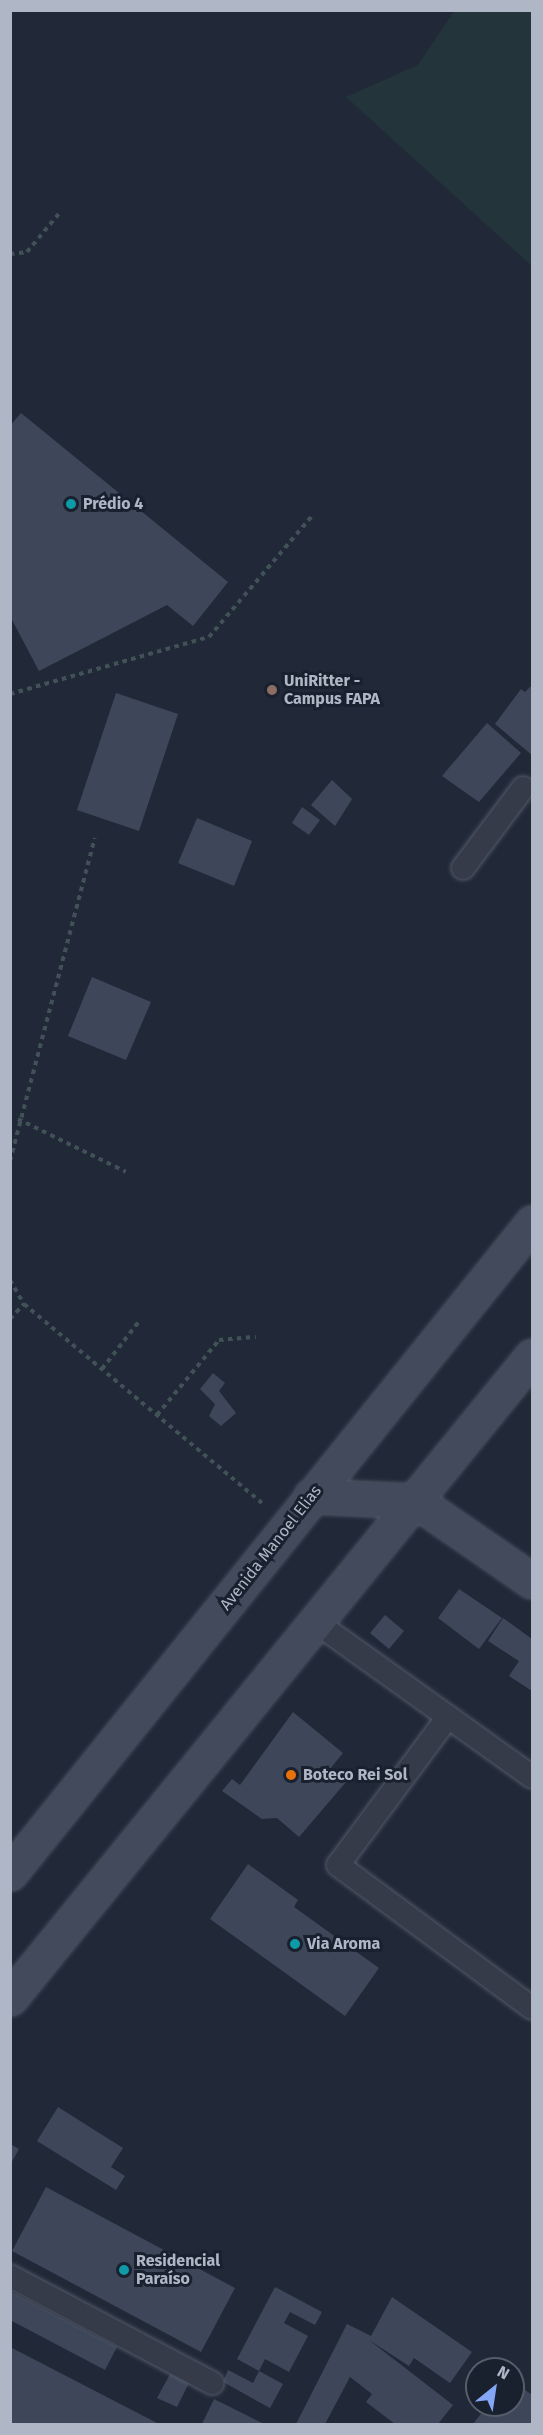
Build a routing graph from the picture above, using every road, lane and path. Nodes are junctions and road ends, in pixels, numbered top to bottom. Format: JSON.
{"nodes":[{"id":1,"x":61,"y":211,"type":"dead end"},
{"id":2,"x":10,"y":254,"type":"edge"},
{"id":3,"x":313,"y":515,"type":"dead end"},
{"id":4,"x":10,"y":694,"type":"edge"},
{"id":5,"x":524,"y":788,"type":"dead end"},
{"id":6,"x":95,"y":838,"type":"dead end"},
{"id":7,"x":463,"y":868,"type":"dead end"},
{"id":8,"x":18,"y":1119,"type":"junction"},
{"id":9,"x":10,"y":1161,"type":"edge"},
{"id":10,"x":126,"y":1172,"type":"dead end"},
{"id":11,"x":532,"y":1223,"type":"edge"},
{"id":12,"x":10,"y":1280,"type":"edge"},
{"id":13,"x":24,"y":1304,"type":"junction"},
{"id":14,"x":10,"y":1319,"type":"edge"},
{"id":15,"x":141,"y":1319,"type":"dead end"},
{"id":16,"x":256,"y":1337,"type":"dead end"},
{"id":17,"x":532,"y":1356,"type":"edge"},
{"id":18,"x":102,"y":1369,"type":"junction"},
{"id":19,"x":157,"y":1415,"type":"junction"},
{"id":20,"x":311,"y":1496,"type":"junction"},
{"id":21,"x":416,"y":1501,"type":"junction"},
{"id":22,"x":288,"y":1525,"type":"junction"},
{"id":23,"x":532,"y":1581,"type":"edge"},
{"id":24,"x":316,"y":1623,"type":"junction"},
{"id":25,"x":448,"y":1717,"type":"junction"},
{"id":26,"x":532,"y":1777,"type":"edge"},
{"id":27,"x":10,"y":1873,"type":"edge"},
{"id":28,"x":10,"y":1998,"type":"edge"},
{"id":29,"x":532,"y":2008,"type":"edge"},
{"id":30,"x":10,"y":2276,"type":"edge"},
{"id":31,"x":212,"y":2383,"type":"dead end"}],
"edges":[{"from":1,"to":2,"type":"path"},
{"from":3,"to":4,"type":"path"},
{"from":5,"to":7,"type":"lane"},
{"from":6,"to":8,"type":"path"},
{"from":8,"to":9,"type":"path"},
{"from":8,"to":10,"type":"path"},
{"from":11,"to":20,"type":"main road","name":"Avenida Manoel Elias"},
{"from":12,"to":13,"type":"path"},
{"from":13,"to":14,"type":"path"},
{"from":13,"to":18,"type":"path"},
{"from":15,"to":18,"type":"path"},
{"from":16,"to":19,"type":"path"},
{"from":17,"to":21,"type":"main road"},
{"from":18,"to":19,"type":"path"},
{"from":19,"to":22,"type":"path"},
{"from":20,"to":21,"type":"main road"},
{"from":20,"to":22,"type":"main road","name":"Avenida Manoel Elias"},
{"from":21,"to":23,"type":"main road"},
{"from":21,"to":24,"type":"main road"},
{"from":22,"to":27,"type":"main road","name":"Avenida Manoel Elias"},
{"from":24,"to":25,"type":"lane"},
{"from":24,"to":28,"type":"main road"},
{"from":25,"to":26,"type":"lane"},
{"from":25,"to":29,"type":"lane"},
{"from":30,"to":31,"type":"lane"}]}
